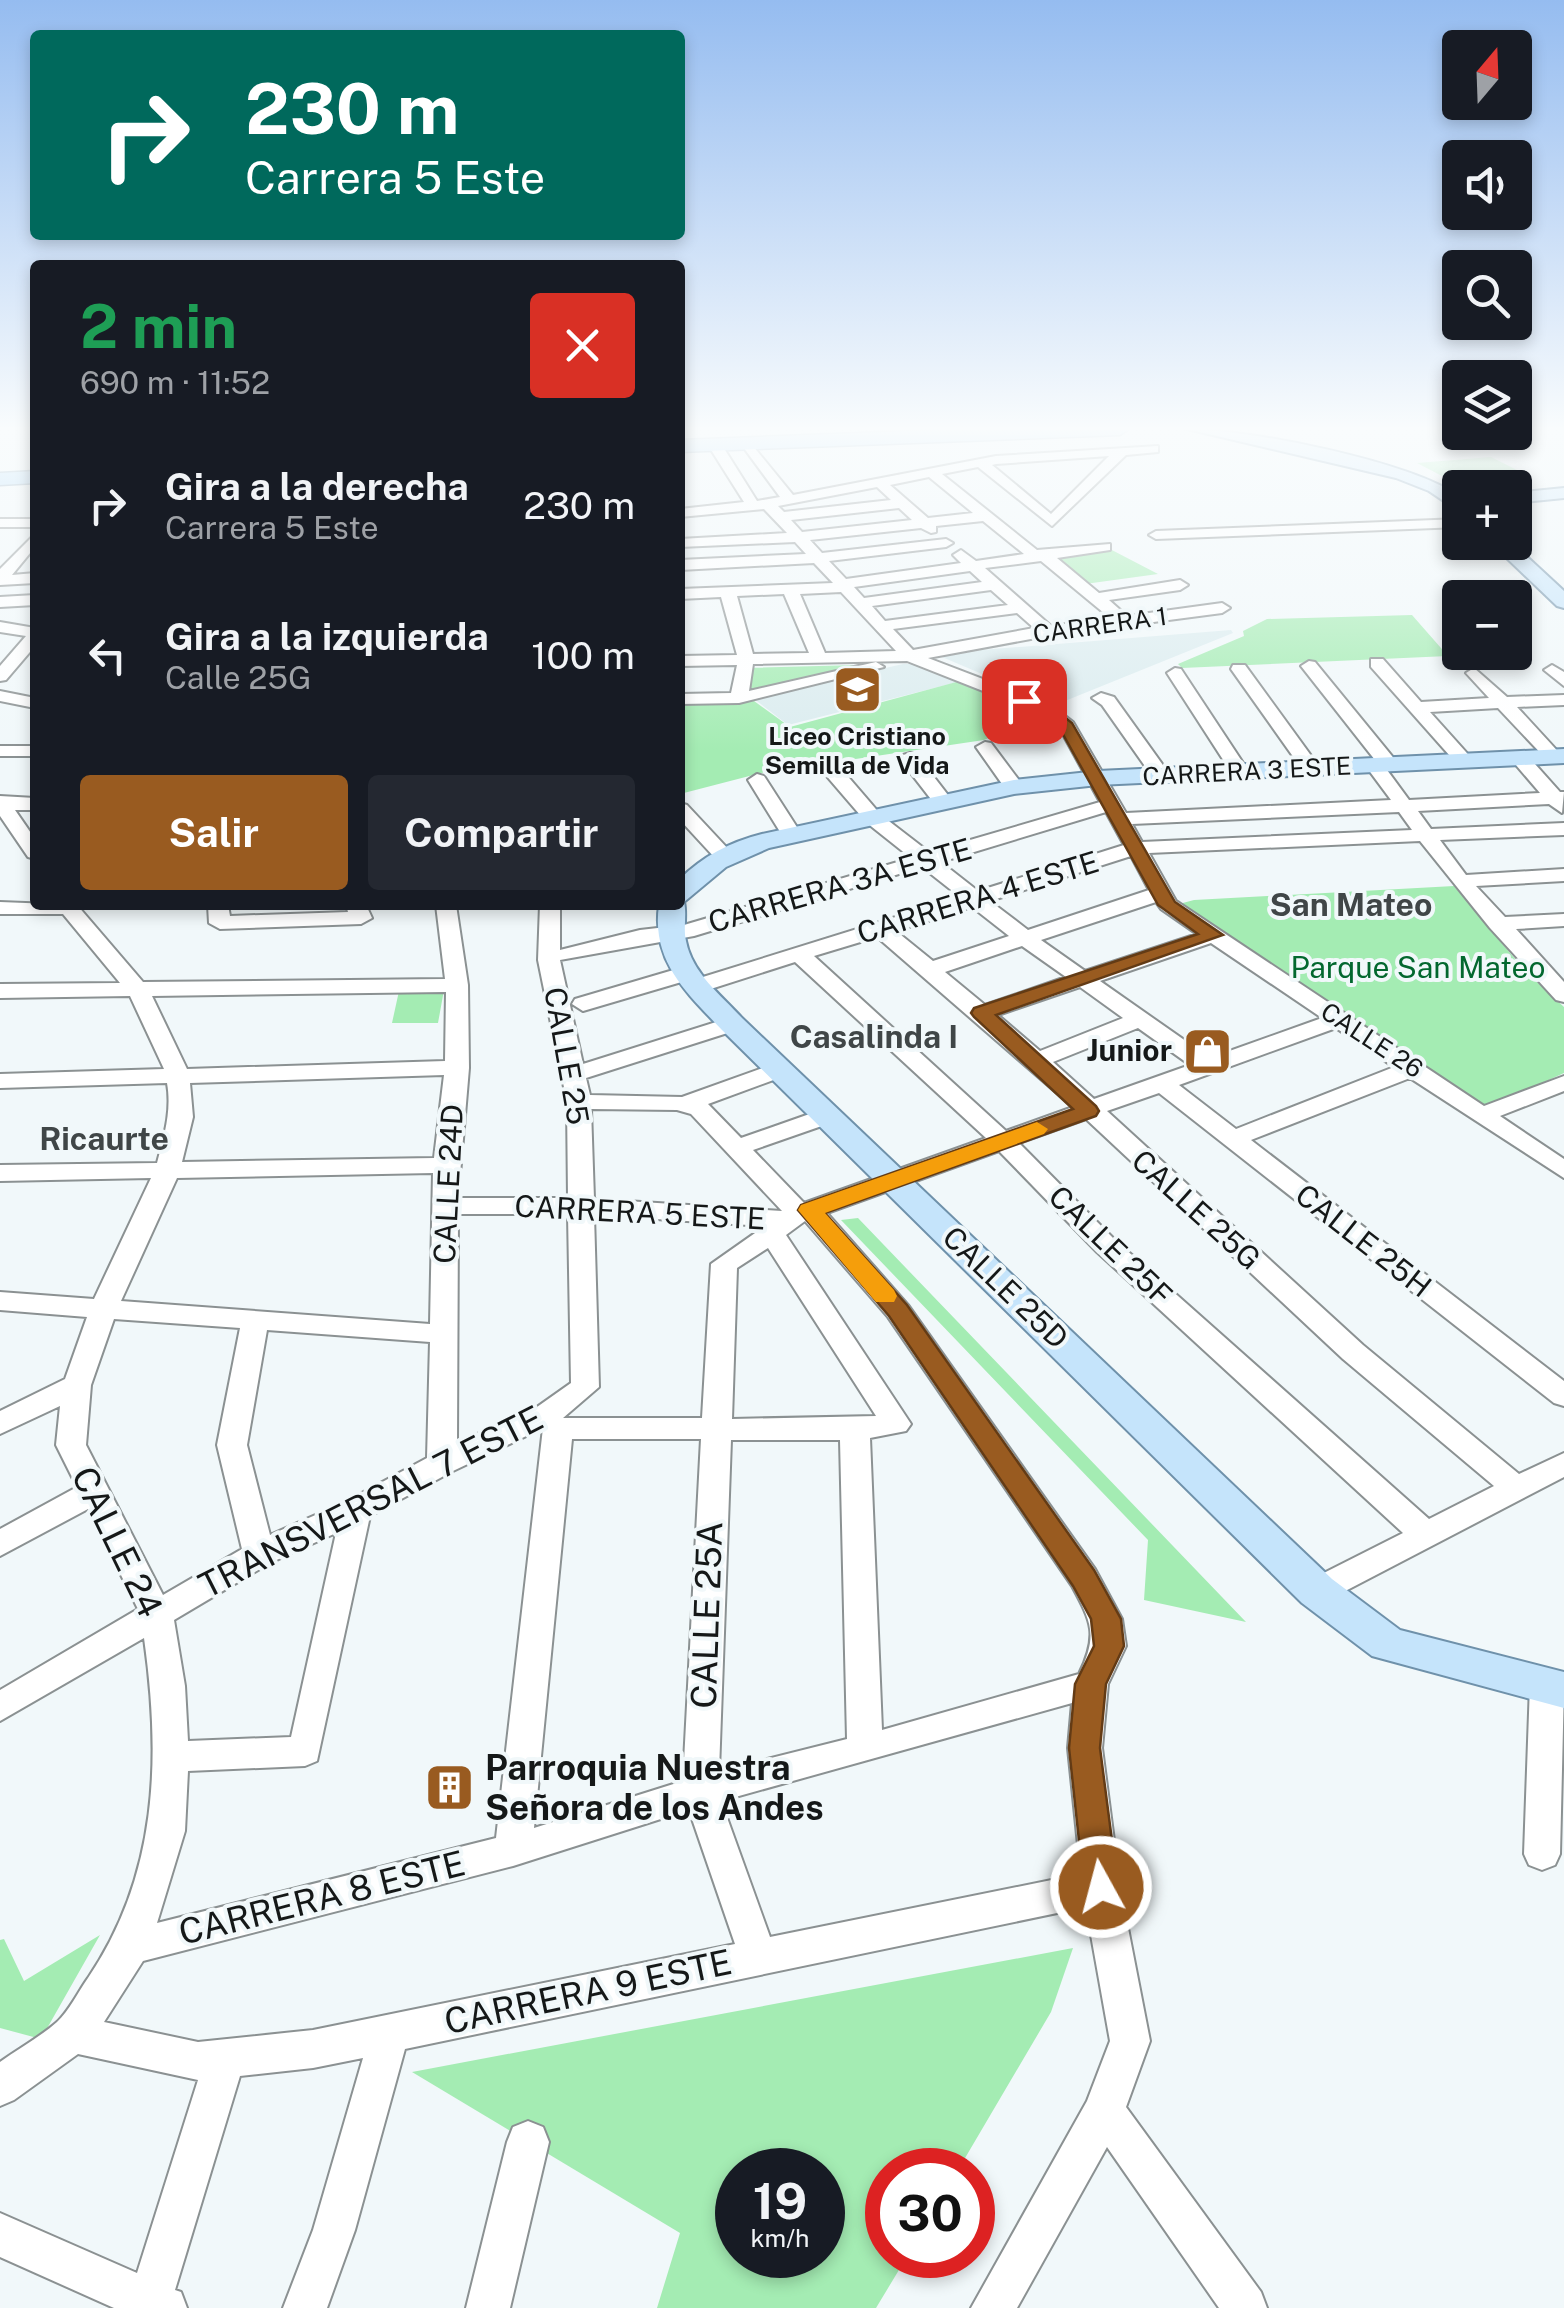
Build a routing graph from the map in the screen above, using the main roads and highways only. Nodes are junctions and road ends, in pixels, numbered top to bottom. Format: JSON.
{"nodes":[{"id":1,"x":1532,"y":554,"type":"edge"},
{"id":2,"x":1518,"y":560,"type":"edge"},
{"id":3,"x":1564,"y":582,"type":"edge"},
{"id":4,"x":1564,"y":602,"type":"edge"},
{"id":5,"x":1559,"y":756,"type":"edge"},
{"id":6,"x":702,"y":866,"type":"edge"},
{"id":7,"x":685,"y":888,"type":"edge"},
{"id":8,"x":670,"y":919,"type":"edge"},
{"id":9,"x":1556,"y":1687,"type":"edge"}],
"edges":[{"from":1,"to":3,"type":"main road"},
{"from":2,"to":4,"type":"main road"},
{"from":5,"to":6,"type":"main road","name":"CARRERA 3 ESTE"},
{"from":6,"to":7,"type":"main road"},
{"from":8,"to":9,"type":"main road","name":"CALLE 25D"}]}
